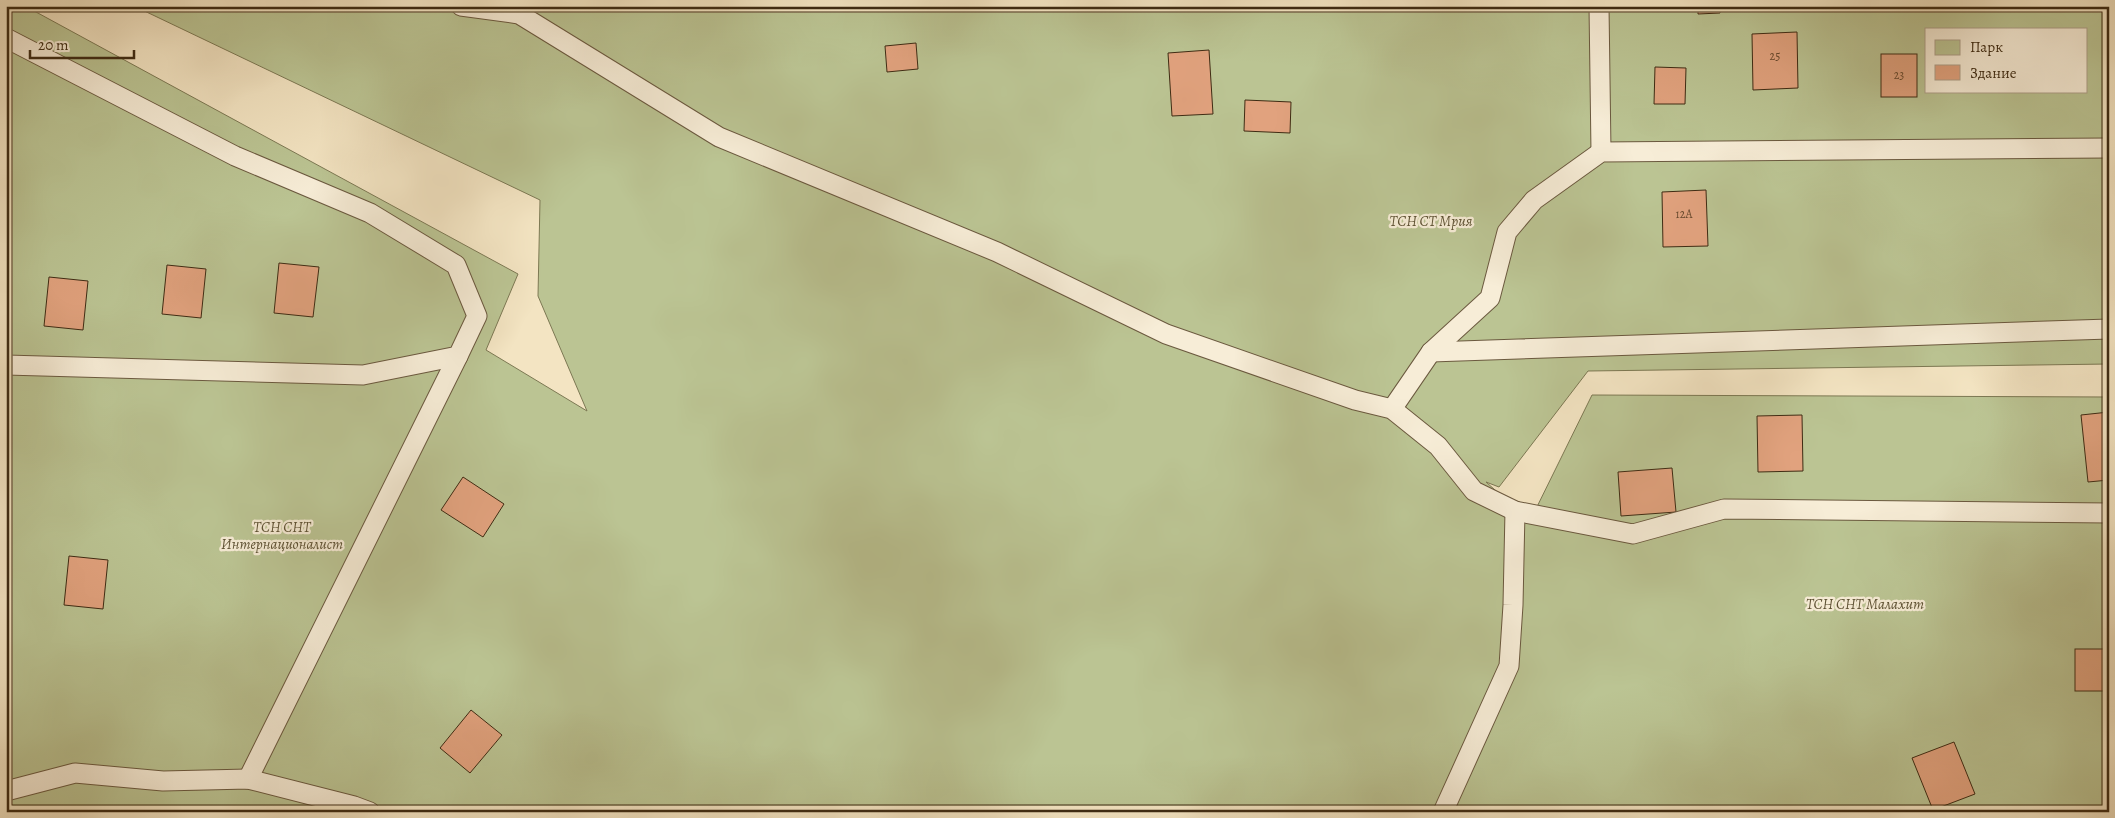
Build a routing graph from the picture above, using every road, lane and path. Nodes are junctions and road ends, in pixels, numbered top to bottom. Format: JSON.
{"nodes":[{"id":1,"x":460,"y":6,"type":"edge"},
{"id":2,"x":1598,"y":6,"type":"edge"},
{"id":3,"x":518,"y":10,"type":"edge"},
{"id":4,"x":6,"y":38,"type":"edge"},
{"id":5,"x":2109,"y":148,"type":"edge"},
{"id":6,"x":1600,"y":152,"type":"junction"},
{"id":7,"x":2109,"y":329,"type":"edge"},
{"id":8,"x":1431,"y":352,"type":"junction"},
{"id":9,"x":458,"y":356,"type":"junction"},
{"id":10,"x":6,"y":365,"type":"edge"},
{"id":11,"x":1392,"y":409,"type":"junction"},
{"id":12,"x":1515,"y":511,"type":"junction"},
{"id":13,"x":2109,"y":513,"type":"edge"},
{"id":14,"x":248,"y":779,"type":"junction"},
{"id":15,"x":6,"y":791,"type":"edge"},
{"id":16,"x":370,"y":812,"type":"edge"},
{"id":17,"x":1443,"y":812,"type":"edge"}],
"edges":[{"from":1,"to":3,"type":"lane"},
{"from":2,"to":6,"type":"lane"},
{"from":3,"to":11,"type":"lane"},
{"from":4,"to":9,"type":"lane"},
{"from":5,"to":6,"type":"lane"},
{"from":6,"to":8,"type":"lane"},
{"from":7,"to":8,"type":"lane"},
{"from":8,"to":11,"type":"lane"},
{"from":9,"to":10,"type":"lane"},
{"from":9,"to":14,"type":"lane"},
{"from":11,"to":12,"type":"lane"},
{"from":12,"to":13,"type":"lane"},
{"from":12,"to":17,"type":"lane"},
{"from":14,"to":15,"type":"lane"},
{"from":14,"to":16,"type":"lane"}]}
